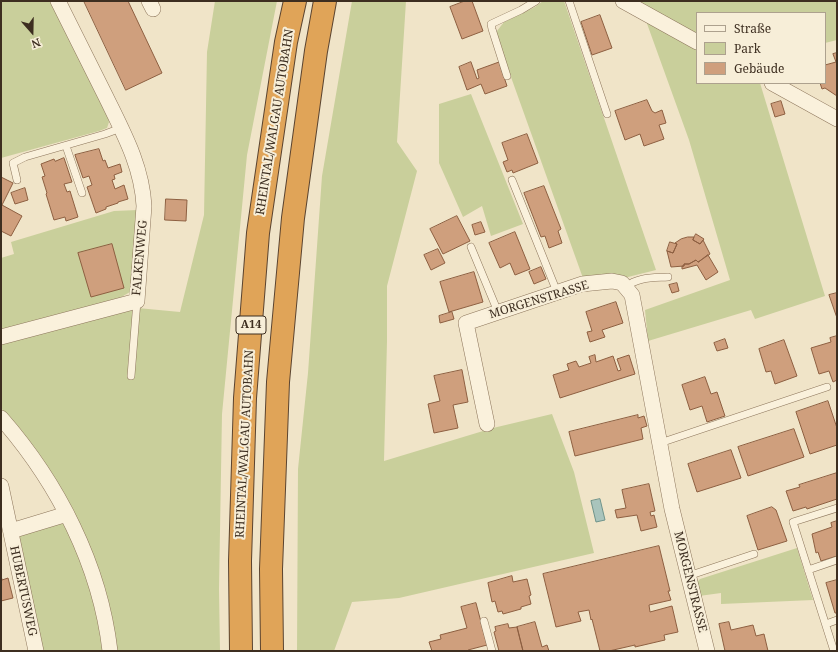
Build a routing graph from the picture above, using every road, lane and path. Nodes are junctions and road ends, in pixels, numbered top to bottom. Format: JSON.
{"nodes":[{"id":1,"x":58,"y":1,"type":"edge"},
{"id":2,"x":295,"y":1,"type":"edge"},
{"id":3,"x":325,"y":1,"type":"edge"},
{"id":4,"x":536,"y":1,"type":"edge"},
{"id":5,"x":569,"y":1,"type":"edge"},
{"id":6,"x":623,"y":1,"type":"edge"},
{"id":7,"x":696,"y":41,"type":"edge"},
{"id":8,"x":507,"y":76,"type":"dead end"},
{"id":9,"x":774,"y":84,"type":"edge"},
{"id":10,"x":606,"y":114,"type":"dead end"},
{"id":11,"x":837,"y":119,"type":"edge"},
{"id":12,"x":121,"y":128,"type":"junction"},
{"id":13,"x":66,"y":146,"type":"junction"},
{"id":14,"x":18,"y":180,"type":"dead end"},
{"id":15,"x":512,"y":180,"type":"dead end"},
{"id":16,"x":82,"y":194,"type":"dead end"},
{"id":17,"x":471,"y":246,"type":"dead end"},
{"id":18,"x":668,"y":277,"type":"dead end"},
{"id":19,"x":626,"y":287,"type":"junction"},
{"id":20,"x":557,"y":292,"type":"junction"},
{"id":21,"x":137,"y":301,"type":"junction"},
{"id":22,"x":498,"y":312,"type":"junction"},
{"id":23,"x":1,"y":337,"type":"edge"},
{"id":24,"x":131,"y":376,"type":"dead end"},
{"id":25,"x":827,"y":386,"type":"dead end"},
{"id":26,"x":1,"y":418,"type":"edge"},
{"id":27,"x":487,"y":424,"type":"dead end"},
{"id":28,"x":660,"y":443,"type":"junction"},
{"id":29,"x":1,"y":486,"type":"edge"},
{"id":30,"x":837,"y":508,"type":"edge"},
{"id":31,"x":67,"y":514,"type":"junction"},
{"id":32,"x":11,"y":531,"type":"junction"},
{"id":33,"x":754,"y":554,"type":"dead end"},
{"id":34,"x":837,"y":560,"type":"edge"},
{"id":35,"x":808,"y":570,"type":"junction"},
{"id":36,"x":688,"y":576,"type":"junction"},
{"id":37,"x":837,"y":620,"type":"edge"},
{"id":38,"x":484,"y":621,"type":"dead end"},
{"id":39,"x":826,"y":624,"type":"junction"},
{"id":40,"x":36,"y":651,"type":"edge"},
{"id":41,"x":110,"y":651,"type":"edge"},
{"id":42,"x":241,"y":651,"type":"edge"},
{"id":43,"x":272,"y":651,"type":"edge"},
{"id":44,"x":492,"y":651,"type":"edge"},
{"id":45,"x":707,"y":651,"type":"edge"},
{"id":46,"x":834,"y":651,"type":"edge"}],
"edges":[{"from":1,"to":12,"type":"street","name":"FALKENWEG"},
{"from":2,"to":42,"type":"highway","name":"RHEINTAL/WALGAU AUTOBAHN","number":"A14"},
{"from":3,"to":43,"type":"highway","number":"A14"},
{"from":4,"to":8,"type":"lane"},
{"from":5,"to":10,"type":"lane"},
{"from":6,"to":7,"type":"street"},
{"from":9,"to":11,"type":"street"},
{"from":12,"to":13,"type":"lane"},
{"from":12,"to":21,"type":"street","name":"FALKENWEG"},
{"from":13,"to":14,"type":"lane"},
{"from":13,"to":16,"type":"lane"},
{"from":15,"to":20,"type":"lane"},
{"from":17,"to":22,"type":"lane"},
{"from":18,"to":19,"type":"lane"},
{"from":19,"to":20,"type":"street","name":"MORGENSTRASSE"},
{"from":19,"to":28,"type":"street","name":"MORGENSTRASSE"},
{"from":20,"to":22,"type":"street","name":"MORGENSTRASSE"},
{"from":21,"to":23,"type":"street","name":"FALKENWEG"},
{"from":21,"to":24,"type":"lane"},
{"from":22,"to":27,"type":"street","name":"MORGENSTRASSE"},
{"from":25,"to":28,"type":"lane"},
{"from":26,"to":31,"type":"street"},
{"from":28,"to":36,"type":"street","name":"MORGENSTRASSE"},
{"from":29,"to":32,"type":"street","name":"HUBERTUSWEG"},
{"from":30,"to":35,"type":"lane"},
{"from":31,"to":32,"type":"street","name":"HUBERTUSWEG"},
{"from":31,"to":41,"type":"street"},
{"from":32,"to":40,"type":"street","name":"HUBERTUSWEG"},
{"from":33,"to":36,"type":"lane"},
{"from":34,"to":35,"type":"lane"},
{"from":35,"to":39,"type":"lane"},
{"from":36,"to":45,"type":"street","name":"MORGENSTRASSE"},
{"from":37,"to":39,"type":"lane"},
{"from":38,"to":44,"type":"lane"},
{"from":39,"to":46,"type":"lane"}]}
